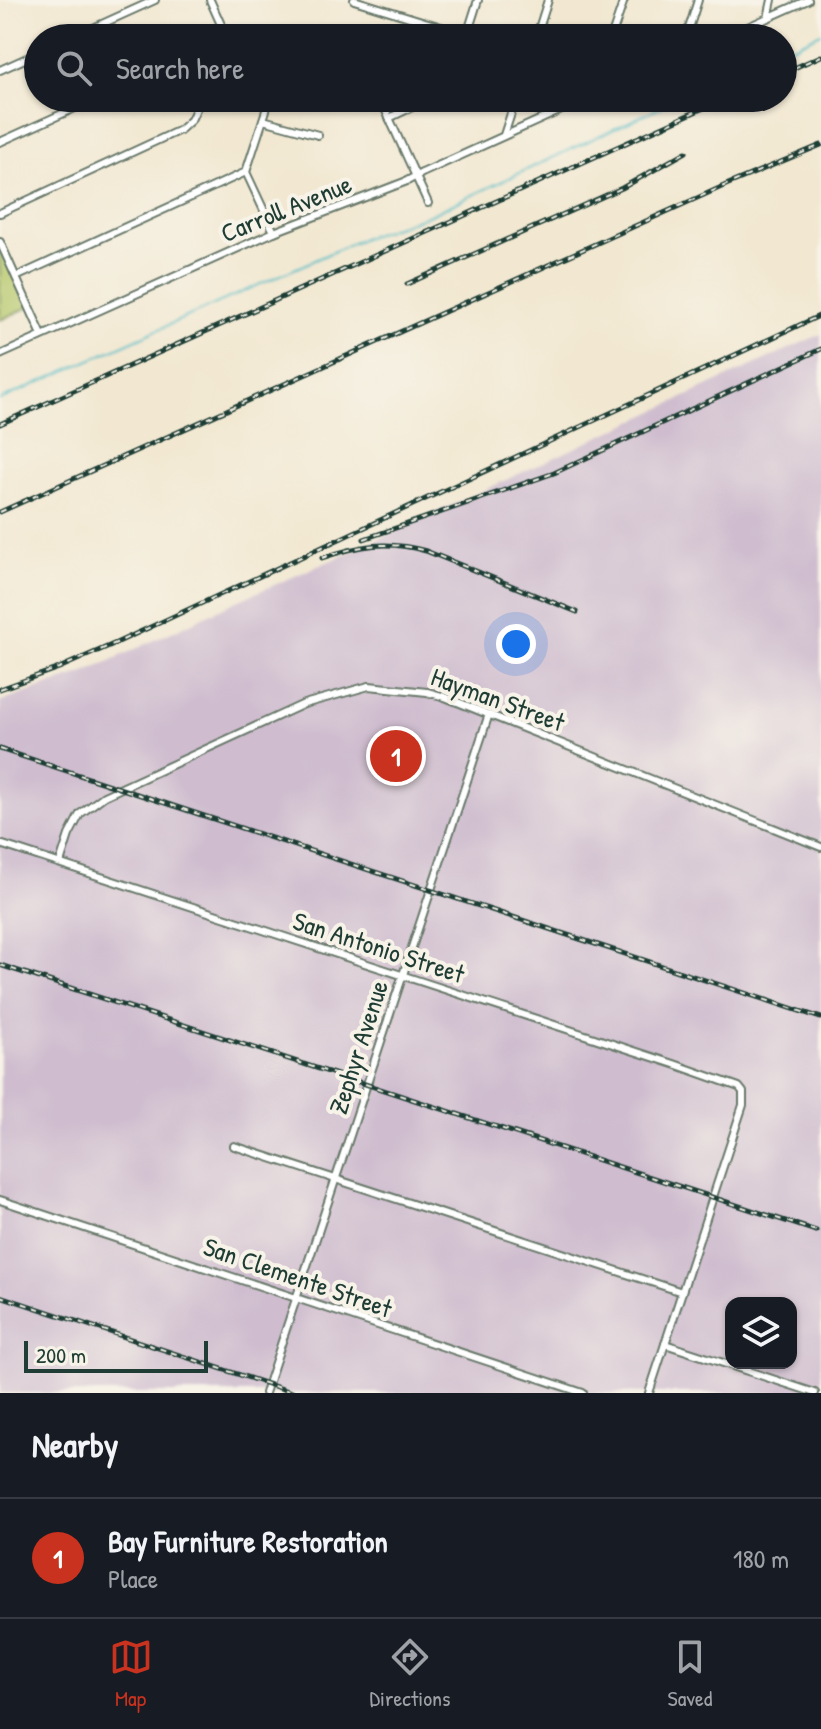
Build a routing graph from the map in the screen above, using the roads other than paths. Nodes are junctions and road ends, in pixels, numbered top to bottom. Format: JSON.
{"nodes":[{"id":1,"x":155,"y":0,"type":"edge"},
{"id":2,"x":210,"y":0,"type":"edge"},
{"id":3,"x":354,"y":0,"type":"edge"},
{"id":4,"x":478,"y":0,"type":"edge"},
{"id":5,"x":548,"y":0,"type":"edge"},
{"id":6,"x":624,"y":0,"type":"edge"},
{"id":7,"x":698,"y":0,"type":"edge"},
{"id":8,"x":772,"y":0,"type":"edge"},
{"id":9,"x":808,"y":0,"type":"edge"},
{"id":10,"x":768,"y":18,"type":"junction"},
{"id":11,"x":102,"y":24,"type":"edge"},
{"id":12,"x":221,"y":24,"type":"edge"},
{"id":13,"x":427,"y":24,"type":"edge"},
{"id":14,"x":470,"y":24,"type":"edge"},
{"id":15,"x":540,"y":24,"type":"edge"},
{"id":16,"x":616,"y":24,"type":"edge"},
{"id":17,"x":690,"y":24,"type":"edge"},
{"id":18,"x":754,"y":24,"type":"edge"},
{"id":19,"x":24,"y":59,"type":"edge"},
{"id":20,"x":0,"y":70,"type":"edge"},
{"id":21,"x":66,"y":112,"type":"edge"},
{"id":22,"x":195,"y":112,"type":"edge"},
{"id":23,"x":266,"y":112,"type":"edge"},
{"id":24,"x":386,"y":112,"type":"edge"},
{"id":25,"x":402,"y":112,"type":"edge"},
{"id":26,"x":511,"y":112,"type":"edge"},
{"id":27,"x":556,"y":112,"type":"edge"},
{"id":28,"x":389,"y":118,"type":"junction"},
{"id":29,"x":263,"y":120,"type":"junction"},
{"id":30,"x":318,"y":135,"type":"dead end"},
{"id":31,"x":504,"y":135,"type":"junction"},
{"id":32,"x":0,"y":142,"type":"edge"},
{"id":33,"x":246,"y":172,"type":"junction"},
{"id":34,"x":415,"y":177,"type":"junction"},
{"id":35,"x":428,"y":203,"type":"dead end"},
{"id":36,"x":0,"y":213,"type":"edge"},
{"id":37,"x":274,"y":232,"type":"junction"},
{"id":38,"x":0,"y":242,"type":"edge"},
{"id":39,"x":16,"y":277,"type":"junction"},
{"id":40,"x":42,"y":335,"type":"junction"},
{"id":41,"x":0,"y":355,"type":"edge"},
{"id":42,"x":489,"y":714,"type":"junction"},
{"id":43,"x":0,"y":844,"type":"edge"},
{"id":44,"x":821,"y":847,"type":"edge"},
{"id":45,"x":60,"y":863,"type":"junction"},
{"id":46,"x":402,"y":976,"type":"junction"},
{"id":47,"x":234,"y":1146,"type":"dead end"},
{"id":48,"x":335,"y":1179,"type":"junction"},
{"id":49,"x":0,"y":1200,"type":"edge"},
{"id":50,"x":682,"y":1292,"type":"junction"},
{"id":51,"x":296,"y":1299,"type":"junction"},
{"id":52,"x":665,"y":1344,"type":"junction"},
{"id":53,"x":265,"y":1393,"type":"edge"},
{"id":54,"x":583,"y":1393,"type":"edge"},
{"id":55,"x":649,"y":1393,"type":"edge"},
{"id":56,"x":815,"y":1393,"type":"edge"}],
"edges":[{"from":1,"to":11,"type":"street"},
{"from":2,"to":12,"type":"street"},
{"from":3,"to":13,"type":"street"},
{"from":4,"to":14,"type":"street"},
{"from":5,"to":15,"type":"street"},
{"from":6,"to":16,"type":"street"},
{"from":7,"to":17,"type":"street"},
{"from":8,"to":10,"type":"street"},
{"from":9,"to":10,"type":"street"},
{"from":10,"to":18,"type":"street"},
{"from":19,"to":20,"type":"street"},
{"from":21,"to":32,"type":"street"},
{"from":22,"to":36,"type":"street"},
{"from":23,"to":29,"type":"street"},
{"from":24,"to":28,"type":"street"},
{"from":25,"to":28,"type":"street"},
{"from":26,"to":31,"type":"street"},
{"from":27,"to":31,"type":"street","name":"Carroll Avenue"},
{"from":28,"to":34,"type":"street"},
{"from":29,"to":30,"type":"street"},
{"from":29,"to":33,"type":"street"},
{"from":31,"to":34,"type":"street","name":"Carroll Avenue"},
{"from":33,"to":37,"type":"street"},
{"from":33,"to":39,"type":"street"},
{"from":34,"to":35,"type":"street"},
{"from":34,"to":37,"type":"street","name":"Carroll Avenue"},
{"from":37,"to":40,"type":"street","name":"Carroll Avenue"},
{"from":38,"to":39,"type":"street"},
{"from":39,"to":40,"type":"street"},
{"from":40,"to":41,"type":"street","name":"Carroll Avenue"},
{"from":42,"to":44,"type":"street","name":"Hayman Street"},
{"from":42,"to":45,"type":"street","name":"Hayman Street"},
{"from":42,"to":46,"type":"street","name":"Zephyr Avenue"},
{"from":43,"to":45,"type":"street","name":"San Antonio Street"},
{"from":45,"to":46,"type":"street","name":"San Antonio Street"},
{"from":46,"to":48,"type":"street","name":"Zephyr Avenue"},
{"from":46,"to":50,"type":"street","name":"San Antonio Street"},
{"from":47,"to":48,"type":"street"},
{"from":48,"to":50,"type":"street"},
{"from":48,"to":51,"type":"street","name":"Zephyr Avenue"},
{"from":49,"to":51,"type":"street","name":"San Clemente Street"},
{"from":50,"to":52,"type":"street"},
{"from":51,"to":53,"type":"street","name":"Zephyr Avenue"},
{"from":51,"to":54,"type":"street","name":"San Clemente Street"},
{"from":52,"to":55,"type":"street"},
{"from":52,"to":56,"type":"street"}]}
